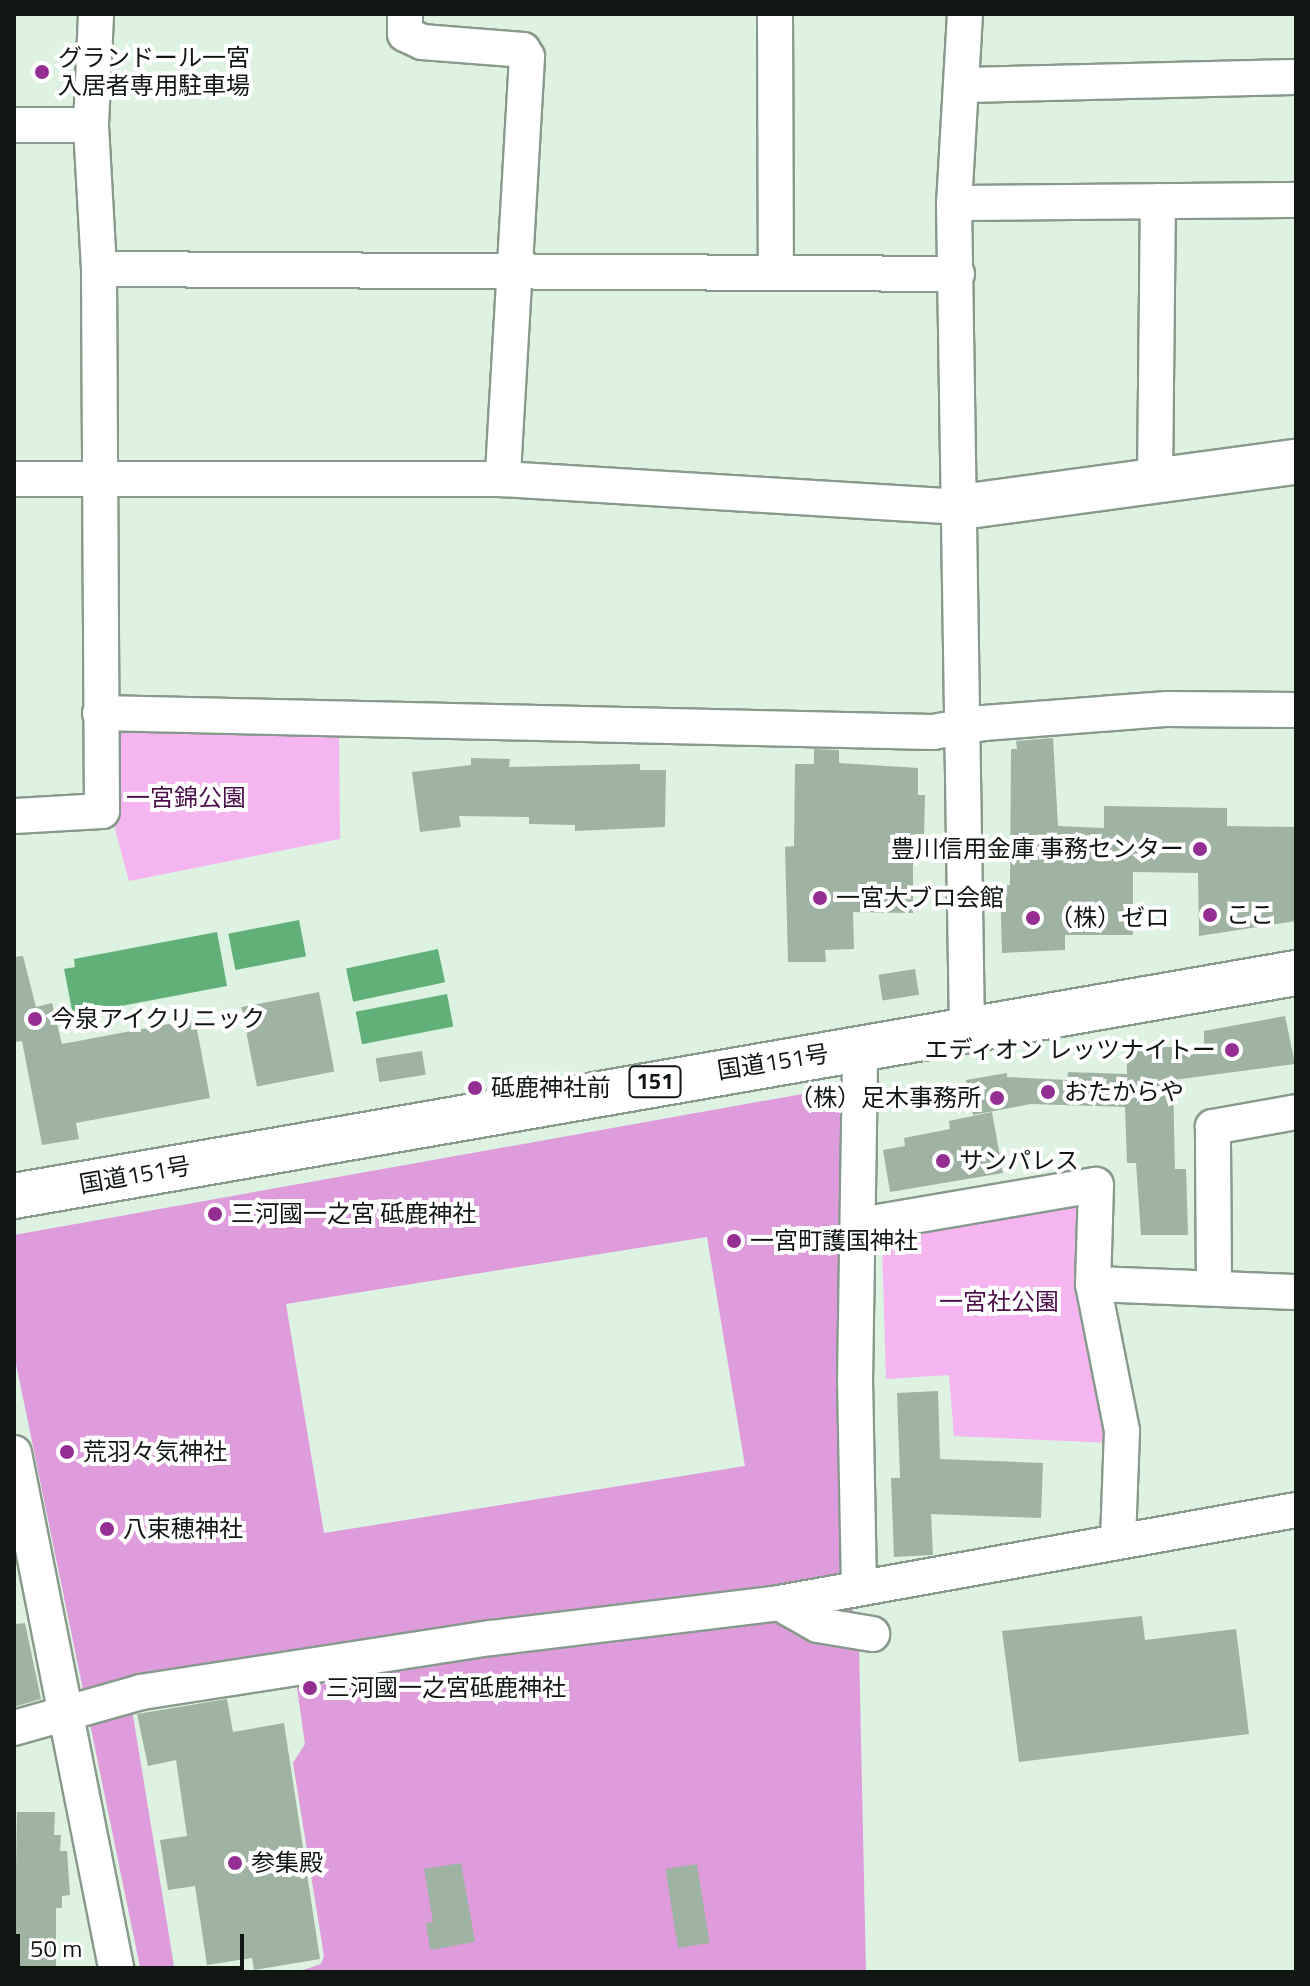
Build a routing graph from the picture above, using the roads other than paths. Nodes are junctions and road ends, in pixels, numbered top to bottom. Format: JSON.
{"nodes":[{"id":1,"x":96,"y":14,"type":"edge"},
{"id":2,"x":405,"y":14,"type":"edge"},
{"id":3,"x":775,"y":14,"type":"edge"},
{"id":4,"x":965,"y":14,"type":"edge"},
{"id":5,"x":1296,"y":77,"type":"edge"},
{"id":6,"x":963,"y":85,"type":"junction"},
{"id":7,"x":14,"y":125,"type":"edge"},
{"id":8,"x":91,"y":125,"type":"junction"},
{"id":9,"x":1296,"y":200,"type":"edge"},
{"id":10,"x":1158,"y":201,"type":"junction"},
{"id":11,"x":954,"y":203,"type":"junction"},
{"id":12,"x":99,"y":269,"type":"junction"},
{"id":13,"x":516,"y":270,"type":"junction"},
{"id":14,"x":776,"y":270,"type":"junction"},
{"id":15,"x":957,"y":274,"type":"junction"},
{"id":16,"x":1296,"y":462,"type":"edge"},
{"id":17,"x":14,"y":479,"type":"edge"},
{"id":18,"x":503,"y":479,"type":"junction"},
{"id":19,"x":101,"y":481,"type":"junction"},
{"id":20,"x":1155,"y":481,"type":"junction"},
{"id":21,"x":961,"y":507,"type":"junction"},
{"id":22,"x":1296,"y":710,"type":"edge"},
{"id":23,"x":100,"y":713,"type":"junction"},
{"id":24,"x":961,"y":727,"type":"junction"},
{"id":25,"x":14,"y":816,"type":"edge"},
{"id":26,"x":1296,"y":973,"type":"edge"},
{"id":27,"x":967,"y":1028,"type":"junction"},
{"id":28,"x":860,"y":1047,"type":"junction"},
{"id":29,"x":1296,"y":1112,"type":"edge"},
{"id":30,"x":14,"y":1196,"type":"edge"},
{"id":31,"x":861,"y":1225,"type":"junction"},
{"id":32,"x":1093,"y":1284,"type":"junction"},
{"id":33,"x":1214,"y":1286,"type":"junction"},
{"id":34,"x":1296,"y":1292,"type":"edge"},
{"id":35,"x":14,"y":1453,"type":"edge"},
{"id":36,"x":1296,"y":1510,"type":"edge"},
{"id":37,"x":1118,"y":1541,"type":"junction"},
{"id":38,"x":859,"y":1587,"type":"junction"},
{"id":39,"x":779,"y":1603,"type":"junction"},
{"id":40,"x":872,"y":1634,"type":"dead end"},
{"id":41,"x":65,"y":1715,"type":"junction"},
{"id":42,"x":14,"y":1728,"type":"edge"},
{"id":43,"x":117,"y":1972,"type":"edge"}],
"edges":[{"from":1,"to":8,"type":"street"},
{"from":2,"to":13,"type":"street"},
{"from":3,"to":14,"type":"street"},
{"from":4,"to":6,"type":"street"},
{"from":5,"to":6,"type":"street"},
{"from":6,"to":11,"type":"street"},
{"from":7,"to":8,"type":"street"},
{"from":8,"to":12,"type":"street"},
{"from":9,"to":10,"type":"street"},
{"from":10,"to":11,"type":"street"},
{"from":10,"to":20,"type":"street"},
{"from":11,"to":15,"type":"street"},
{"from":12,"to":13,"type":"street"},
{"from":12,"to":19,"type":"street"},
{"from":13,"to":14,"type":"street"},
{"from":13,"to":18,"type":"street"},
{"from":14,"to":15,"type":"street"},
{"from":15,"to":21,"type":"street"},
{"from":16,"to":20,"type":"main road"},
{"from":17,"to":19,"type":"street"},
{"from":18,"to":19,"type":"street"},
{"from":18,"to":21,"type":"street"},
{"from":19,"to":23,"type":"street"},
{"from":20,"to":21,"type":"main road"},
{"from":21,"to":24,"type":"street"},
{"from":22,"to":24,"type":"street"},
{"from":23,"to":24,"type":"street"},
{"from":23,"to":25,"type":"street"},
{"from":24,"to":27,"type":"street"},
{"from":26,"to":27,"type":"main road","name":"国道151号","number":"151"},
{"from":27,"to":28,"type":"main road","name":"国道151号","number":"151"},
{"from":28,"to":30,"type":"main road","name":"国道151号","number":"151"},
{"from":28,"to":31,"type":"street"},
{"from":29,"to":33,"type":"street"},
{"from":31,"to":32,"type":"street"},
{"from":31,"to":38,"type":"street"},
{"from":32,"to":33,"type":"street"},
{"from":32,"to":37,"type":"street"},
{"from":33,"to":34,"type":"street"},
{"from":35,"to":41,"type":"street"},
{"from":36,"to":37,"type":"street"},
{"from":37,"to":38,"type":"street"},
{"from":38,"to":39,"type":"street"},
{"from":39,"to":40,"type":"street"},
{"from":39,"to":41,"type":"street"},
{"from":41,"to":42,"type":"street"},
{"from":41,"to":43,"type":"street"}]}
